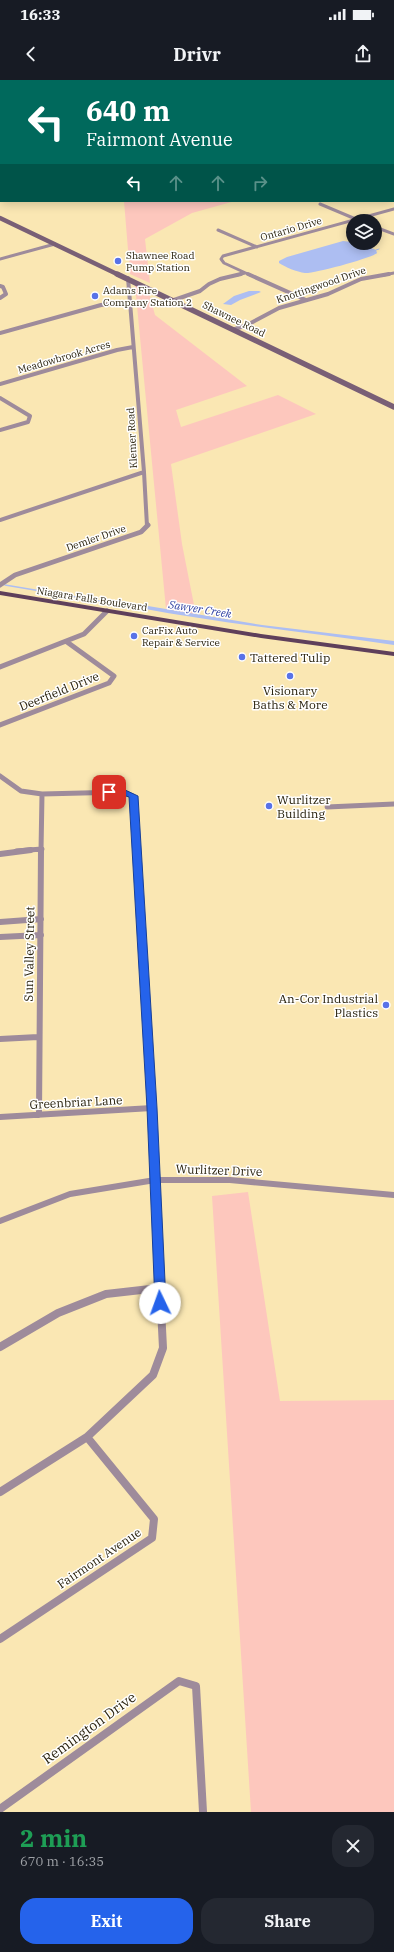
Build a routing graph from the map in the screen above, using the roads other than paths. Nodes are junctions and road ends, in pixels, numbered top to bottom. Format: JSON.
{"nodes":[{"id":1,"x":320,"y":204,"type":"dead end"},
{"id":2,"x":394,"y":209,"type":"edge"},
{"id":3,"x":376,"y":214,"type":"edge"},
{"id":4,"x":346,"y":215,"type":"edge"},
{"id":5,"x":0,"y":218,"type":"edge"},
{"id":6,"x":346,"y":222,"type":"edge"},
{"id":7,"x":218,"y":230,"type":"dead end"},
{"id":8,"x":382,"y":230,"type":"edge"},
{"id":9,"x":394,"y":234,"type":"edge"},
{"id":10,"x":55,"y":244,"type":"junction"},
{"id":11,"x":257,"y":247,"type":"junction"},
{"id":12,"x":0,"y":259,"type":"edge"},
{"id":13,"x":244,"y":273,"type":"junction"},
{"id":14,"x":394,"y":274,"type":"edge"},
{"id":15,"x":128,"y":278,"type":"junction"},
{"id":16,"x":0,"y":286,"type":"edge"},
{"id":17,"x":0,"y":298,"type":"edge"},
{"id":18,"x":174,"y":300,"type":"junction"},
{"id":19,"x":306,"y":300,"type":"junction"},
{"id":20,"x":129,"y":302,"type":"junction"},
{"id":21,"x":235,"y":329,"type":"junction"},
{"id":22,"x":0,"y":333,"type":"edge"},
{"id":23,"x":132,"y":347,"type":"junction"},
{"id":24,"x":0,"y":384,"type":"edge"},
{"id":25,"x":0,"y":398,"type":"edge"},
{"id":26,"x":394,"y":406,"type":"edge"},
{"id":27,"x":0,"y":430,"type":"edge"},
{"id":28,"x":144,"y":472,"type":"junction"},
{"id":29,"x":0,"y":520,"type":"edge"},
{"id":30,"x":0,"y":585,"type":"edge"},
{"id":31,"x":0,"y":594,"type":"edge"},
{"id":32,"x":107,"y":611,"type":"junction"},
{"id":33,"x":67,"y":642,"type":"junction"},
{"id":34,"x":394,"y":654,"type":"edge"},
{"id":35,"x":0,"y":667,"type":"edge"},
{"id":36,"x":0,"y":726,"type":"edge"},
{"id":37,"x":0,"y":776,"type":"edge"},
{"id":38,"x":3,"y":783,"type":"edge"},
{"id":39,"x":42,"y":794,"type":"junction"},
{"id":40,"x":394,"y":804,"type":"edge"},
{"id":41,"x":327,"y":806,"type":"dead end"},
{"id":42,"x":42,"y":849,"type":"junction"},
{"id":43,"x":0,"y":854,"type":"edge"},
{"id":44,"x":41,"y":920,"type":"junction"},
{"id":45,"x":0,"y":922,"type":"edge"},
{"id":46,"x":41,"y":935,"type":"junction"},
{"id":47,"x":0,"y":936,"type":"edge"},
{"id":48,"x":38,"y":1037,"type":"junction"},
{"id":49,"x":0,"y":1039,"type":"edge"},
{"id":50,"x":152,"y":1108,"type":"junction"},
{"id":51,"x":39,"y":1115,"type":"junction"},
{"id":52,"x":0,"y":1117,"type":"edge"},
{"id":53,"x":155,"y":1180,"type":"junction"},
{"id":54,"x":394,"y":1195,"type":"edge"},
{"id":55,"x":0,"y":1221,"type":"edge"},
{"id":56,"x":160,"y":1288,"type":"junction"},
{"id":57,"x":0,"y":1346,"type":"edge"},
{"id":58,"x":87,"y":1437,"type":"junction"},
{"id":59,"x":0,"y":1492,"type":"edge"},
{"id":60,"x":0,"y":1638,"type":"edge"},
{"id":61,"x":0,"y":1809,"type":"edge"},
{"id":62,"x":203,"y":1812,"type":"edge"}],
"edges":[{"from":1,"to":4,"type":"street"},
{"from":2,"to":3,"type":"street","name":"Ontario Drive"},
{"from":5,"to":10,"type":"main road","name":"Shawnee Road"},
{"from":6,"to":11,"type":"street","name":"Ontario Drive"},
{"from":7,"to":11,"type":"street"},
{"from":8,"to":9,"type":"street"},
{"from":10,"to":12,"type":"street"},
{"from":10,"to":15,"type":"main road","name":"Shawnee Road"},
{"from":11,"to":13,"type":"street","name":"Ontario Drive"},
{"from":13,"to":18,"type":"street"},
{"from":13,"to":19,"type":"street"},
{"from":14,"to":19,"type":"street","name":"Knottingwood Drive"},
{"from":15,"to":18,"type":"main road","name":"Shawnee Road"},
{"from":15,"to":20,"type":"street","name":"Klemer Road"},
{"from":16,"to":17,"type":"street"},
{"from":18,"to":21,"type":"main road","name":"Shawnee Road"},
{"from":19,"to":21,"type":"street","name":"Knottingwood Drive"},
{"from":20,"to":22,"type":"street"},
{"from":20,"to":23,"type":"street","name":"Klemer Road"},
{"from":21,"to":26,"type":"main road","name":"Shawnee Road"},
{"from":23,"to":24,"type":"street","name":"Meadowbrook Acres"},
{"from":23,"to":28,"type":"street","name":"Klemer Road"},
{"from":25,"to":27,"type":"street"},
{"from":28,"to":29,"type":"street","name":"Klemer Road"},
{"from":28,"to":30,"type":"street","name":"Demler Drive"},
{"from":31,"to":32,"type":"main road","name":"Niagara Falls Boulevard"},
{"from":32,"to":33,"type":"street"},
{"from":32,"to":34,"type":"main road","name":"Niagara Falls Boulevard"},
{"from":33,"to":35,"type":"street"},
{"from":33,"to":36,"type":"street","name":"Deerfield Drive"},
{"from":37,"to":38,"type":"street"},
{"from":38,"to":39,"type":"street"},
{"from":39,"to":42,"type":"street","name":"Sun Valley Street"},
{"from":39,"to":50,"type":"street"},
{"from":40,"to":41,"type":"street"},
{"from":42,"to":43,"type":"street"},
{"from":42,"to":44,"type":"street","name":"Sun Valley Street"},
{"from":44,"to":45,"type":"street"},
{"from":44,"to":46,"type":"street","name":"Sun Valley Street"},
{"from":46,"to":47,"type":"street"},
{"from":46,"to":48,"type":"street","name":"Sun Valley Street"},
{"from":48,"to":49,"type":"street"},
{"from":48,"to":51,"type":"street","name":"Sun Valley Street"},
{"from":50,"to":51,"type":"street","name":"Greenbriar Lane"},
{"from":50,"to":53,"type":"street"},
{"from":51,"to":52,"type":"street","name":"Greenbriar Lane"},
{"from":53,"to":54,"type":"street","name":"Wurlitzer Drive"},
{"from":53,"to":55,"type":"street","name":"Wurlitzer Drive"},
{"from":53,"to":56,"type":"street"},
{"from":56,"to":57,"type":"street"},
{"from":56,"to":58,"type":"street"},
{"from":58,"to":59,"type":"street"},
{"from":58,"to":60,"type":"street","name":"Fairmont Avenue"},
{"from":61,"to":62,"type":"street","name":"Remington Drive"}]}
